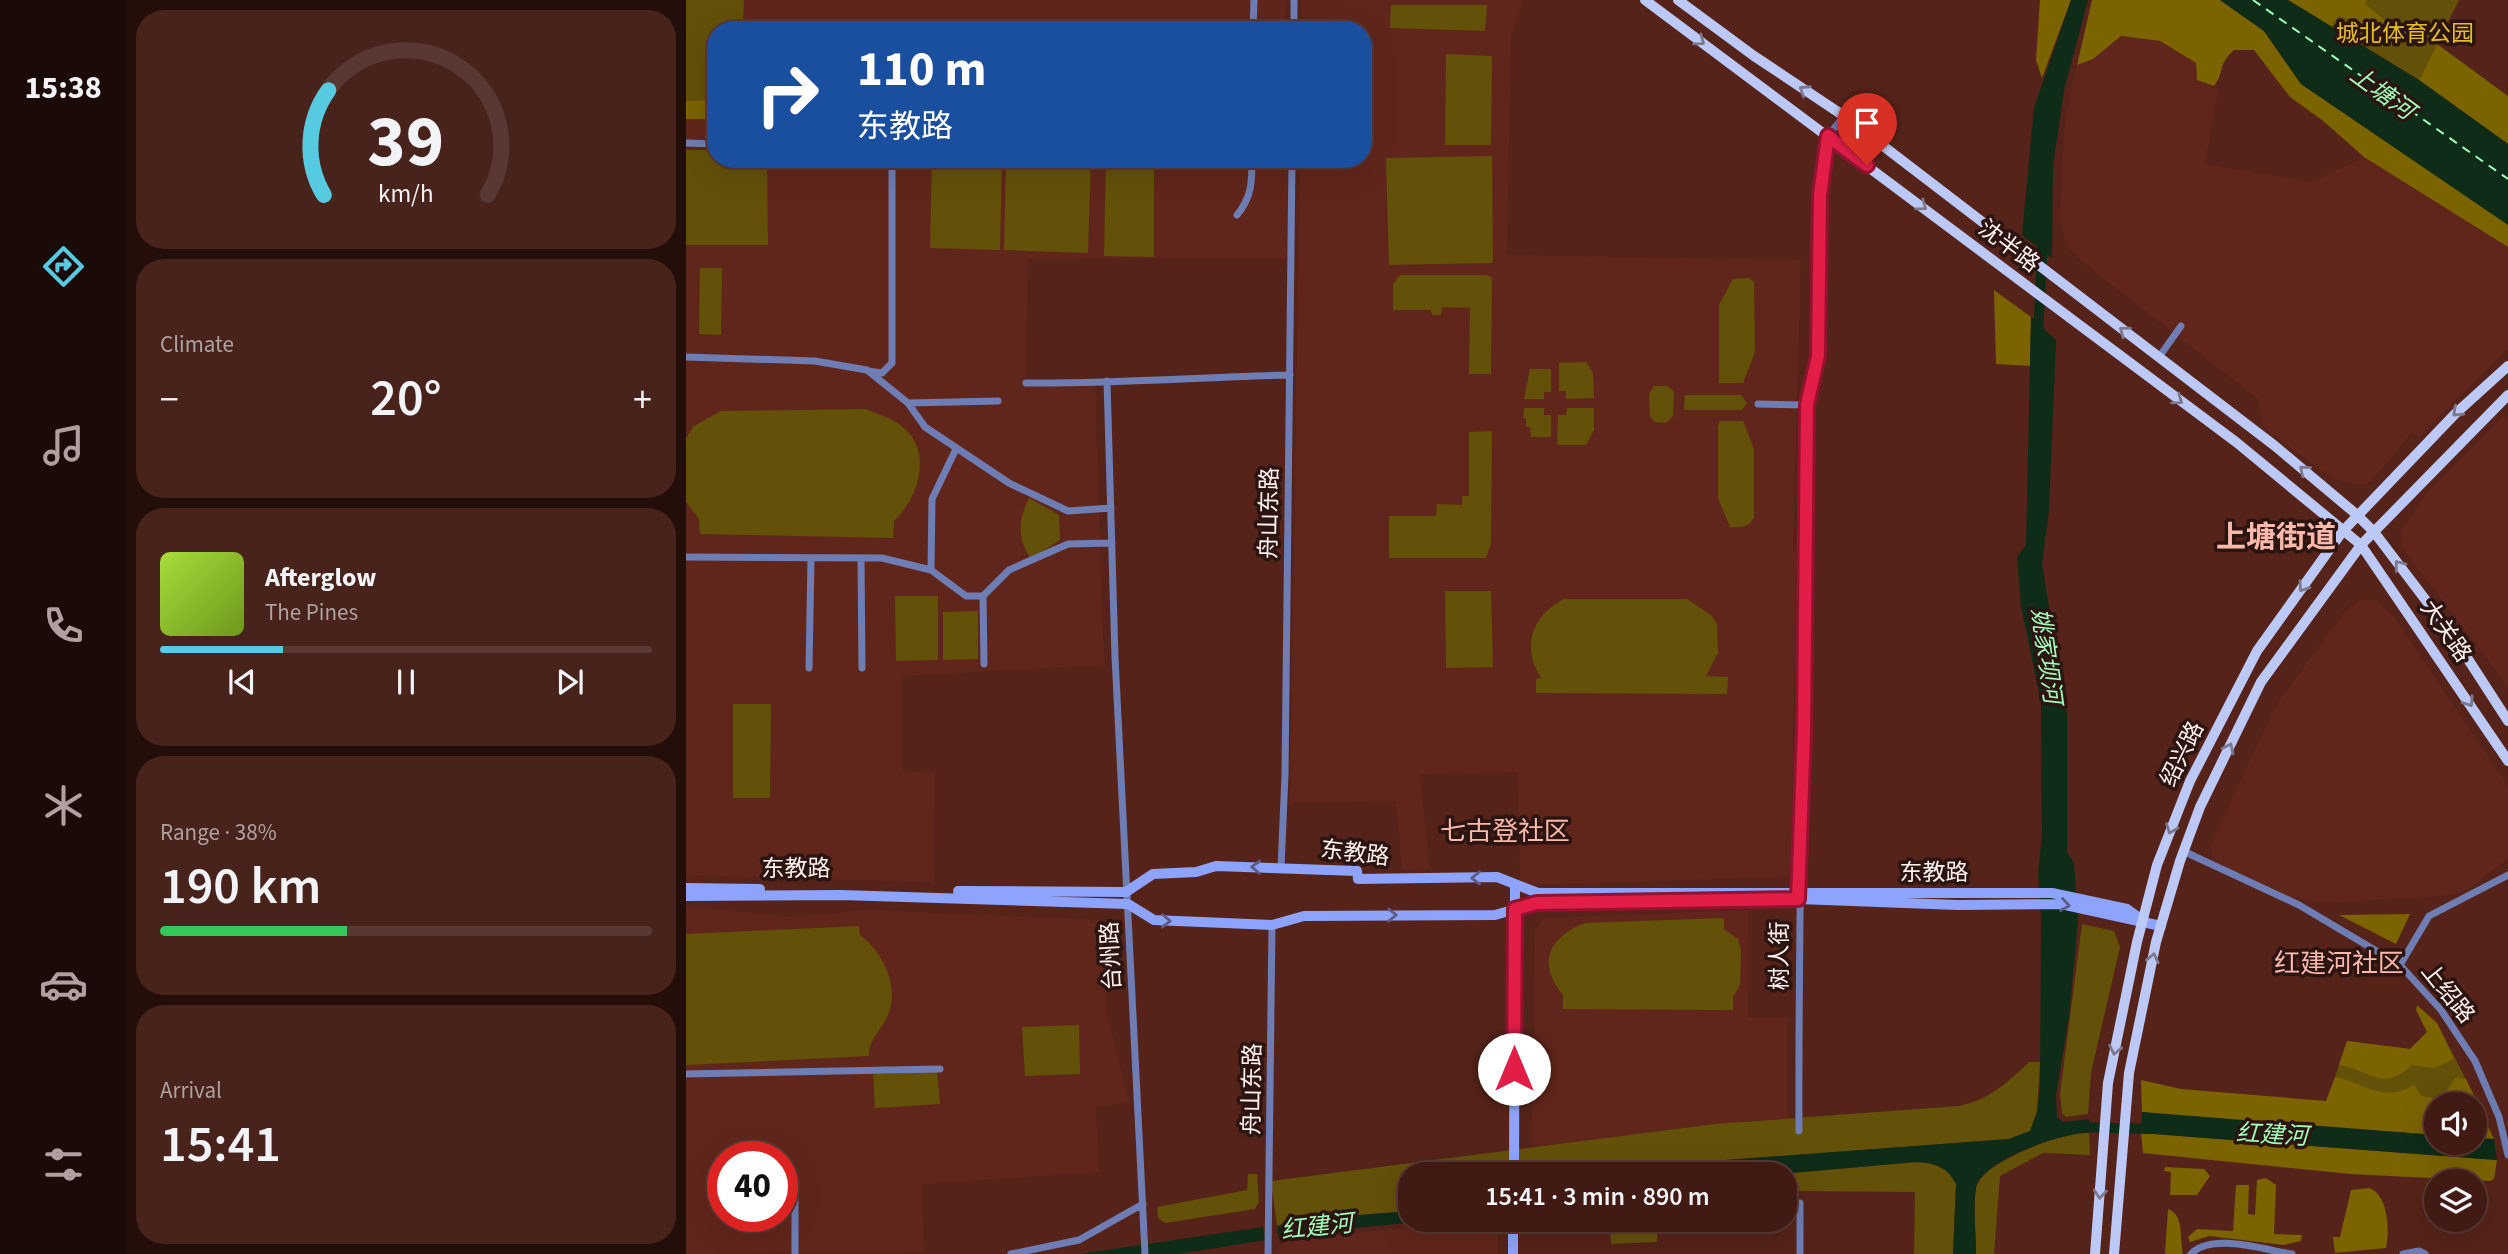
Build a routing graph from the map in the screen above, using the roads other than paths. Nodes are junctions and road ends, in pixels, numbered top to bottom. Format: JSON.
{"nodes":[{"id":1,"x":1254,"y":0,"type":"edge"},
{"id":2,"x":1294,"y":0,"type":"edge"},
{"id":3,"x":1646,"y":0,"type":"edge"},
{"id":4,"x":1678,"y":0,"type":"edge"},
{"id":5,"x":1253,"y":21,"type":"edge"},
{"id":6,"x":1294,"y":21,"type":"edge"},
{"id":7,"x":1844,"y":116,"type":"junction"},
{"id":8,"x":1828,"y":136,"type":"junction"},
{"id":9,"x":686,"y":144,"type":"edge"},
{"id":10,"x":707,"y":144,"type":"edge"},
{"id":11,"x":892,"y":168,"type":"edge"},
{"id":12,"x":1252,"y":168,"type":"edge"},
{"id":13,"x":1292,"y":168,"type":"edge"},
{"id":14,"x":1237,"y":215,"type":"dead end"},
{"id":15,"x":2181,"y":326,"type":"dead end"},
{"id":16,"x":686,"y":357,"type":"edge"},
{"id":17,"x":2159,"y":357,"type":"junction"},
{"id":18,"x":2508,"y":366,"type":"edge"},
{"id":19,"x":867,"y":370,"type":"junction"},
{"id":20,"x":1290,"y":375,"type":"junction"},
{"id":21,"x":1107,"y":381,"type":"junction"},
{"id":22,"x":1026,"y":383,"type":"dead end"},
{"id":23,"x":2508,"y":395,"type":"edge"},
{"id":24,"x":998,"y":401,"type":"dead end"},
{"id":25,"x":908,"y":403,"type":"junction"},
{"id":26,"x":1758,"y":404,"type":"dead end"},
{"id":27,"x":1807,"y":405,"type":"junction"},
{"id":28,"x":956,"y":449,"type":"junction"},
{"id":29,"x":1111,"y":508,"type":"junction"},
{"id":30,"x":2356,"y":514,"type":"junction"},
{"id":31,"x":2342,"y":532,"type":"junction"},
{"id":32,"x":2374,"y":532,"type":"junction"},
{"id":33,"x":1112,"y":543,"type":"junction"},
{"id":34,"x":2361,"y":545,"type":"junction"},
{"id":35,"x":686,"y":557,"type":"edge"},
{"id":36,"x":811,"y":558,"type":"junction"},
{"id":37,"x":861,"y":558,"type":"junction"},
{"id":38,"x":932,"y":570,"type":"junction"},
{"id":39,"x":983,"y":596,"type":"junction"},
{"id":40,"x":984,"y":664,"type":"dead end"},
{"id":41,"x":809,"y":668,"type":"dead end"},
{"id":42,"x":863,"y":668,"type":"dead end"},
{"id":43,"x":2508,"y":721,"type":"edge"},
{"id":44,"x":2508,"y":761,"type":"edge"},
{"id":45,"x":2183,"y":851,"type":"junction"},
{"id":46,"x":1280,"y":868,"type":"junction"},
{"id":47,"x":2508,"y":875,"type":"edge"},
{"id":48,"x":1515,"y":884,"type":"junction"},
{"id":49,"x":686,"y":888,"type":"edge"},
{"id":50,"x":1126,"y":892,"type":"junction"},
{"id":51,"x":1798,"y":895,"type":"junction"},
{"id":52,"x":686,"y":896,"type":"edge"},
{"id":53,"x":1128,"y":904,"type":"junction"},
{"id":54,"x":1515,"y":909,"type":"junction"},
{"id":55,"x":2143,"y":920,"type":"junction"},
{"id":56,"x":1272,"y":925,"type":"junction"},
{"id":57,"x":2161,"y":926,"type":"junction"},
{"id":58,"x":2400,"y":965,"type":"junction"},
{"id":59,"x":940,"y":1069,"type":"dead end"},
{"id":60,"x":686,"y":1074,"type":"edge"},
{"id":61,"x":1799,"y":1131,"type":"dead end"},
{"id":62,"x":2508,"y":1155,"type":"edge"},
{"id":63,"x":1514,"y":1162,"type":"edge"},
{"id":64,"x":1800,"y":1203,"type":"dead end"},
{"id":65,"x":1143,"y":1204,"type":"junction"},
{"id":66,"x":795,"y":1232,"type":"edge"},
{"id":67,"x":1513,"y":1232,"type":"edge"},
{"id":68,"x":795,"y":1254,"type":"edge"},
{"id":69,"x":1012,"y":1254,"type":"edge"},
{"id":70,"x":1145,"y":1254,"type":"edge"},
{"id":71,"x":1268,"y":1254,"type":"edge"},
{"id":72,"x":1513,"y":1254,"type":"edge"},
{"id":73,"x":1800,"y":1254,"type":"edge"},
{"id":74,"x":2095,"y":1254,"type":"edge"},
{"id":75,"x":2114,"y":1254,"type":"edge"},
{"id":76,"x":2191,"y":1254,"type":"edge"},
{"id":77,"x":2292,"y":1254,"type":"edge"},
{"id":78,"x":2403,"y":1254,"type":"edge"},
{"id":79,"x":2426,"y":1254,"type":"edge"}],
"edges":[{"from":1,"to":5,"type":"street"},
{"from":2,"to":6,"type":"street"},
{"from":3,"to":8,"type":"main road","name":"沈半路","one_way":true},
{"from":7,"to":4,"type":"main road","name":"沈半路","one_way":true},
{"from":7,"to":8,"type":"street"},
{"from":17,"to":7,"type":"main road","name":"沈半路","one_way":true},
{"from":8,"to":27,"type":"street","name":"树人街"},
{"from":8,"to":31,"type":"main road","name":"沈半路","one_way":true},
{"from":9,"to":10,"type":"street"},
{"from":11,"to":19,"type":"street"},
{"from":12,"to":14,"type":"street"},
{"from":13,"to":20,"type":"street","name":"舟山东路"},
{"from":15,"to":17,"type":"street"},
{"from":16,"to":19,"type":"street"},
{"from":30,"to":17,"type":"main road","name":"沈半路","one_way":true},
{"from":18,"to":30,"type":"main road","name":"绍兴路","one_way":true},
{"from":19,"to":25,"type":"street"},
{"from":20,"to":21,"type":"street"},
{"from":20,"to":46,"type":"street","name":"舟山东路"},
{"from":21,"to":22,"type":"street"},
{"from":21,"to":29,"type":"street","name":"台州路"},
{"from":23,"to":32,"type":"main road","name":"绍兴路"},
{"from":24,"to":25,"type":"street"},
{"from":25,"to":28,"type":"street"},
{"from":26,"to":27,"type":"street"},
{"from":27,"to":51,"type":"street","name":"树人街"},
{"from":28,"to":29,"type":"street"},
{"from":28,"to":38,"type":"street"},
{"from":29,"to":33,"type":"street","name":"台州路"},
{"from":30,"to":31,"type":"main road","name":"绍兴路"},
{"from":30,"to":32,"type":"main road","name":"大关路"},
{"from":31,"to":34,"type":"main road","name":"大关路"},
{"from":31,"to":55,"type":"main road","name":"绍兴路","one_way":true},
{"from":32,"to":34,"type":"main road","name":"绍兴路"},
{"from":43,"to":32,"type":"main road","name":"大关路","one_way":true},
{"from":33,"to":39,"type":"street"},
{"from":33,"to":50,"type":"street","name":"台州路"},
{"from":34,"to":44,"type":"main road","name":"大关路","one_way":true},
{"from":45,"to":34,"type":"main road","name":"绍兴路","one_way":true},
{"from":35,"to":36,"type":"street"},
{"from":36,"to":37,"type":"street"},
{"from":36,"to":41,"type":"street"},
{"from":37,"to":38,"type":"street"},
{"from":37,"to":42,"type":"street"},
{"from":38,"to":39,"type":"street"},
{"from":39,"to":40,"type":"street"},
{"from":45,"to":57,"type":"main road","name":"绍兴路"},
{"from":45,"to":58,"type":"street","name":"上绍路"},
{"from":48,"to":46,"type":"street","name":"东教路","one_way":true},
{"from":46,"to":50,"type":"street","name":"东教路","one_way":true},
{"from":47,"to":58,"type":"street"},
{"from":48,"to":51,"type":"street","name":"东教路"},
{"from":48,"to":54,"type":"street"},
{"from":49,"to":50,"type":"street","name":"东教路"},
{"from":50,"to":53,"type":"street","name":"台州路"},
{"from":51,"to":54,"type":"street","name":"东教路"},
{"from":51,"to":55,"type":"street","name":"东教路"},
{"from":51,"to":61,"type":"street","name":"树人街"},
{"from":52,"to":53,"type":"street","name":"东教路"},
{"from":53,"to":56,"type":"street","name":"东教路","one_way":true},
{"from":53,"to":65,"type":"street","name":"台州路"},
{"from":56,"to":54,"type":"street","name":"东教路","one_way":true},
{"from":54,"to":63,"type":"street"},
{"from":55,"to":57,"type":"street","name":"东教路"},
{"from":55,"to":74,"type":"main road","name":"绍兴路","one_way":true},
{"from":56,"to":71,"type":"street","name":"舟山东路"},
{"from":75,"to":57,"type":"main road","name":"绍兴路","one_way":true},
{"from":58,"to":62,"type":"street","name":"上绍路"},
{"from":59,"to":60,"type":"street"},
{"from":64,"to":73,"type":"street"},
{"from":65,"to":69,"type":"street"},
{"from":65,"to":70,"type":"street","name":"台州路"},
{"from":66,"to":68,"type":"street"},
{"from":67,"to":72,"type":"street"},
{"from":76,"to":77,"type":"street"},
{"from":78,"to":79,"type":"street"}]}
